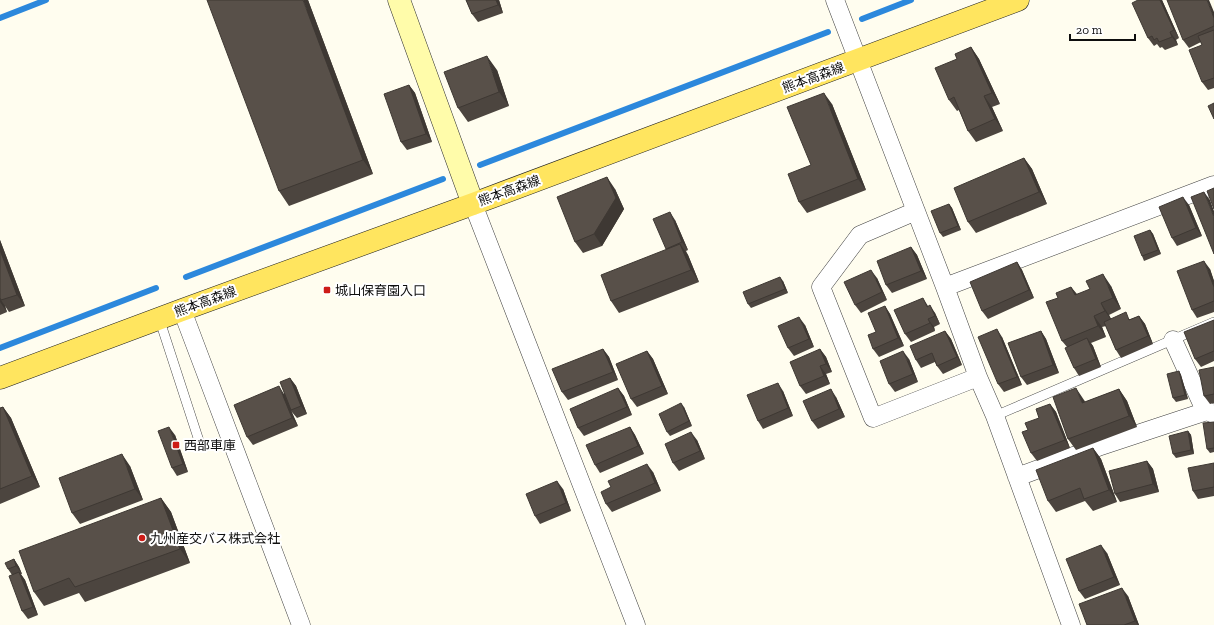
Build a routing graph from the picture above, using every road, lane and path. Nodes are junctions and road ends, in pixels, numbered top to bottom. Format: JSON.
{"nodes":[{"id":1,"x":399,"y":0,"type":"edge"},
{"id":2,"x":835,"y":0,"type":"edge"},
{"id":3,"x":1018,"y":0,"type":"edge"},
{"id":4,"x":858,"y":60,"type":"junction"},
{"id":5,"x":1214,"y":184,"type":"edge"},
{"id":6,"x":473,"y":204,"type":"junction"},
{"id":7,"x":916,"y":210,"type":"junction"},
{"id":8,"x":945,"y":287,"type":"junction"},
{"id":9,"x":182,"y":310,"type":"junction"},
{"id":10,"x":159,"y":318,"type":"junction"},
{"id":11,"x":1214,"y":322,"type":"edge"},
{"id":12,"x":1173,"y":340,"type":"junction"},
{"id":13,"x":978,"y":377,"type":"junction"},
{"id":14,"x":0,"y":378,"type":"edge"},
{"id":15,"x":1211,"y":413,"type":"edge"},
{"id":16,"x":995,"y":416,"type":"junction"},
{"id":17,"x":201,"y":447,"type":"dead end"},
{"id":18,"x":1017,"y":477,"type":"junction"},
{"id":19,"x":301,"y":625,"type":"edge"},
{"id":20,"x":636,"y":625,"type":"edge"},
{"id":21,"x":1071,"y":625,"type":"edge"}],
"edges":[{"from":1,"to":6,"type":"street"},
{"from":2,"to":4,"type":"street"},
{"from":3,"to":4,"type":"main road","name":"熊本高森線"},
{"from":4,"to":6,"type":"main road","name":"熊本高森線"},
{"from":4,"to":7,"type":"street"},
{"from":5,"to":8,"type":"street"},
{"from":6,"to":9,"type":"main road","name":"熊本高森線"},
{"from":6,"to":20,"type":"street"},
{"from":7,"to":8,"type":"street"},
{"from":7,"to":13,"type":"street"},
{"from":8,"to":13,"type":"street"},
{"from":9,"to":10,"type":"main road","name":"熊本高森線"},
{"from":9,"to":19,"type":"street"},
{"from":10,"to":14,"type":"main road","name":"熊本高森線"},
{"from":10,"to":17,"type":"lane"},
{"from":11,"to":12,"type":"lane"},
{"from":12,"to":15,"type":"street"},
{"from":12,"to":16,"type":"lane"},
{"from":13,"to":16,"type":"street"},
{"from":15,"to":18,"type":"street"},
{"from":16,"to":18,"type":"street"},
{"from":18,"to":21,"type":"street"}]}
